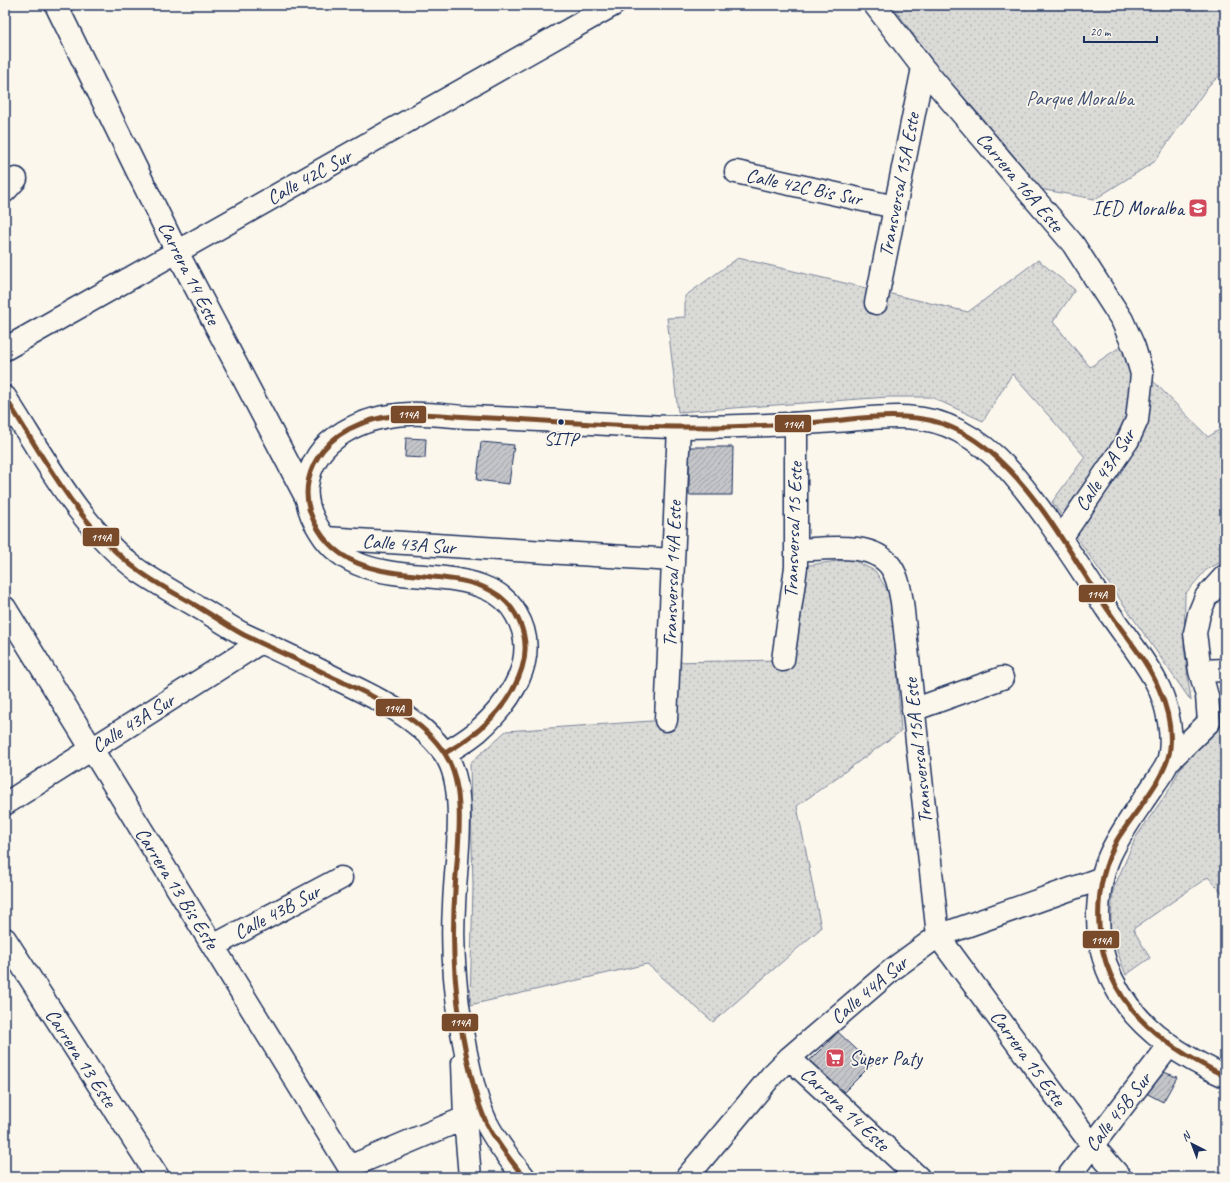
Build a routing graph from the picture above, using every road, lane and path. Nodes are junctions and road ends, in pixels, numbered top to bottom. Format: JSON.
{"nodes":[{"id":1,"x":56,"y":5,"type":"edge"},
{"id":2,"x":613,"y":5,"type":"edge"},
{"id":3,"x":875,"y":5,"type":"edge"},
{"id":4,"x":923,"y":68,"type":"junction"},
{"id":5,"x":736,"y":172,"type":"dead end"},
{"id":6,"x":895,"y":207,"type":"junction"},
{"id":7,"x":177,"y":252,"type":"junction"},
{"id":8,"x":876,"y":303,"type":"dead end"},
{"id":9,"x":5,"y":349,"type":"edge"},
{"id":10,"x":1142,"y":374,"type":"joint"},
{"id":11,"x":5,"y":397,"type":"edge"},
{"id":12,"x":796,"y":424,"type":"junction"},
{"id":13,"x":679,"y":427,"type":"junction"},
{"id":14,"x":306,"y":499,"type":"junction"},
{"id":15,"x":324,"y":538,"type":"junction"},
{"id":16,"x":1061,"y":538,"type":"junction"},
{"id":17,"x":796,"y":550,"type":"junction"},
{"id":18,"x":673,"y":560,"type":"junction"},
{"id":19,"x":1225,"y":576,"type":"edge"},
{"id":20,"x":5,"y":608,"type":"edge"},
{"id":21,"x":261,"y":642,"type":"junction"},
{"id":22,"x":783,"y":660,"type":"dead end"},
{"id":23,"x":1225,"y":670,"type":"edge"},
{"id":24,"x":1200,"y":671,"type":"junction"},
{"id":25,"x":1002,"y":678,"type":"dead end"},
{"id":26,"x":913,"y":710,"type":"junction"},
{"id":27,"x":1217,"y":715,"type":"edge"},
{"id":28,"x":666,"y":720,"type":"dead end"},
{"id":29,"x":92,"y":749,"type":"junction"},
{"id":30,"x":445,"y":753,"type":"junction"},
{"id":31,"x":1168,"y":762,"type":"junction"},
{"id":32,"x":5,"y":804,"type":"edge"},
{"id":33,"x":341,"y":878,"type":"dead end"},
{"id":34,"x":1102,"y":878,"type":"junction"},
{"id":35,"x":938,"y":936,"type":"junction"},
{"id":36,"x":5,"y":939,"type":"edge"},
{"id":37,"x":213,"y":946,"type":"junction"},
{"id":38,"x":462,"y":1036,"type":"junction"},
{"id":39,"x":1169,"y":1046,"type":"junction"},
{"id":40,"x":789,"y":1058,"type":"junction"},
{"id":41,"x":1225,"y":1076,"type":"edge"},
{"id":42,"x":465,"y":1118,"type":"junction"},
{"id":43,"x":1092,"y":1145,"type":"junction"},
{"id":44,"x":158,"y":1177,"type":"edge"},
{"id":45,"x":470,"y":1177,"type":"edge"},
{"id":46,"x":524,"y":1177,"type":"edge"},
{"id":47,"x":687,"y":1177,"type":"edge"},
{"id":48,"x":918,"y":1177,"type":"edge"},
{"id":49,"x":1068,"y":1177,"type":"edge"},
{"id":50,"x":1120,"y":1177,"type":"edge"}],
"edges":[{"from":1,"to":7,"type":"street","name":"Carrera 14 Este"},
{"from":2,"to":7,"type":"street","name":"Calle 42C Sur"},
{"from":3,"to":4,"type":"street","name":"Carrera 16A Este"},
{"from":4,"to":6,"type":"street","name":"Transversal 15A Este"},
{"from":4,"to":10,"type":"street","name":"Carrera 16A Este"},
{"from":5,"to":6,"type":"street","name":"Calle 42C Bis Sur"},
{"from":6,"to":8,"type":"street","name":"Transversal 15A Este"},
{"from":7,"to":9,"type":"street","name":"Calle 42C Sur"},
{"from":7,"to":14,"type":"street","name":"Carrera 14 Este"},
{"from":10,"to":16,"type":"street","name":"Calle 43A Sur"},
{"from":11,"to":21,"type":"street"},
{"from":12,"to":13,"type":"street"},
{"from":12,"to":16,"type":"street"},
{"from":12,"to":17,"type":"street","name":"Transversal 15 Este"},
{"from":13,"to":14,"type":"street"},
{"from":13,"to":18,"type":"street","name":"Transversal 14A Este"},
{"from":14,"to":15,"type":"street","name":"Carrera 14 Este"},
{"from":15,"to":18,"type":"street","name":"Calle 43A Sur"},
{"from":15,"to":30,"type":"street","name":"Calle 43A Sur"},
{"from":16,"to":31,"type":"street"},
{"from":17,"to":22,"type":"street","name":"Transversal 15 Este"},
{"from":17,"to":26,"type":"street","name":"Transversal 15A Este"},
{"from":18,"to":28,"type":"street","name":"Transversal 14A Este"},
{"from":19,"to":24,"type":"street"},
{"from":20,"to":29,"type":"street","name":"Carrera 13 Bis Este"},
{"from":21,"to":29,"type":"street","name":"Calle 43A Sur"},
{"from":21,"to":30,"type":"street"},
{"from":23,"to":24,"type":"street"},
{"from":24,"to":27,"type":"street"},
{"from":25,"to":26,"type":"street"},
{"from":26,"to":35,"type":"street","name":"Transversal 15A Este"},
{"from":27,"to":31,"type":"street"},
{"from":29,"to":32,"type":"street","name":"Calle 43A Sur"},
{"from":29,"to":37,"type":"street","name":"Carrera 13 Bis Este"},
{"from":30,"to":38,"type":"street"},
{"from":31,"to":34,"type":"street"},
{"from":33,"to":37,"type":"street","name":"Calle 43B Sur"},
{"from":34,"to":35,"type":"street","name":"Calle 44A Sur"},
{"from":34,"to":39,"type":"street"},
{"from":35,"to":40,"type":"street","name":"Calle 44A Sur"},
{"from":35,"to":43,"type":"street","name":"Carrera 15 Este"},
{"from":36,"to":44,"type":"street","name":"Carrera 13 Este"},
{"from":37,"to":42,"type":"street","name":"Carrera 13 Bis Este"},
{"from":38,"to":42,"type":"street"},
{"from":38,"to":46,"type":"street"},
{"from":39,"to":41,"type":"street"},
{"from":39,"to":43,"type":"street","name":"Calle 45B Sur"},
{"from":40,"to":47,"type":"street","name":"Calle 44A Sur"},
{"from":40,"to":48,"type":"street","name":"Carrera 14 Este"},
{"from":42,"to":45,"type":"street"},
{"from":43,"to":49,"type":"street","name":"Calle 45B Sur"},
{"from":43,"to":50,"type":"street","name":"Carrera 15 Este"}]}
